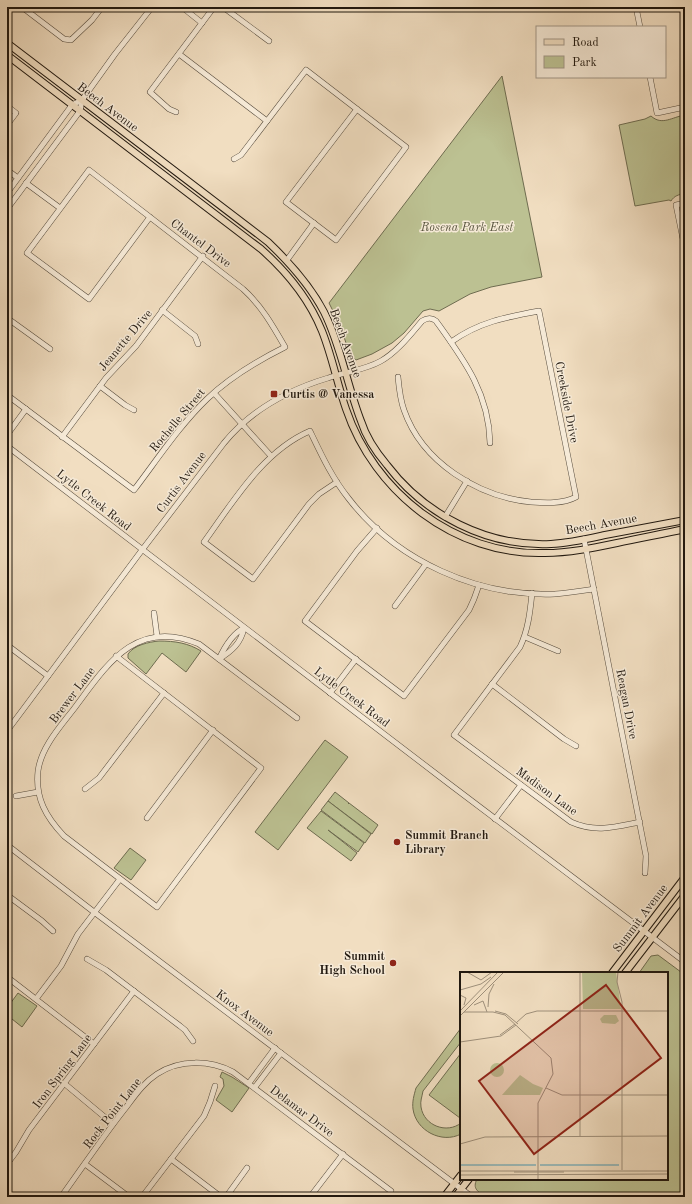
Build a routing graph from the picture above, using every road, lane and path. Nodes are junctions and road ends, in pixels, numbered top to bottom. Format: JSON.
{"nodes":[{"id":1,"x":22,"y":7,"type":"edge"},
{"id":2,"x":102,"y":7,"type":"edge"},
{"id":3,"x":152,"y":7,"type":"edge"},
{"id":4,"x":182,"y":7,"type":"edge"},
{"id":5,"x":214,"y":7,"type":"edge"},
{"id":6,"x":223,"y":7,"type":"edge"},
{"id":7,"x":636,"y":7,"type":"edge"},
{"id":8,"x":202,"y":23,"type":"junction"},
{"id":9,"x":640,"y":26,"type":"edge"},
{"id":10,"x":269,"y":41,"type":"dead end"},
{"id":11,"x":7,"y":43,"type":"edge"},
{"id":12,"x":179,"y":54,"type":"junction"},
{"id":13,"x":7,"y":55,"type":"edge"},
{"id":14,"x":650,"y":78,"type":"edge"},
{"id":15,"x":82,"y":100,"type":"junction"},
{"id":16,"x":72,"y":105,"type":"junction"},
{"id":17,"x":7,"y":106,"type":"edge"},
{"id":18,"x":685,"y":107,"type":"edge"},
{"id":19,"x":357,"y":109,"type":"junction"},
{"id":20,"x":80,"y":111,"type":"junction"},
{"id":21,"x":176,"y":112,"type":"dead end"},
{"id":22,"x":267,"y":121,"type":"junction"},
{"id":23,"x":7,"y":125,"type":"edge"},
{"id":24,"x":234,"y":159,"type":"dead end"},
{"id":25,"x":7,"y":170,"type":"edge"},
{"id":26,"x":18,"y":178,"type":"junction"},
{"id":27,"x":26,"y":183,"type":"junction"},
{"id":28,"x":7,"y":193,"type":"edge"},
{"id":29,"x":685,"y":203,"type":"edge"},
{"id":30,"x":60,"y":208,"type":"junction"},
{"id":31,"x":7,"y":209,"type":"edge"},
{"id":32,"x":150,"y":217,"type":"junction"},
{"id":33,"x":314,"y":223,"type":"junction"},
{"id":34,"x":685,"y":249,"type":"edge"},
{"id":35,"x":203,"y":256,"type":"junction"},
{"id":36,"x":287,"y":260,"type":"junction"},
{"id":37,"x":162,"y":310,"type":"junction"},
{"id":38,"x":7,"y":318,"type":"edge"},
{"id":39,"x":451,"y":342,"type":"junction"},
{"id":40,"x":198,"y":344,"type":"dead end"},
{"id":41,"x":285,"y":347,"type":"joint"},
{"id":42,"x":50,"y":349,"type":"dead end"},
{"id":43,"x":346,"y":373,"type":"junction"},
{"id":44,"x":336,"y":376,"type":"junction"},
{"id":45,"x":398,"y":377,"type":"dead end"},
{"id":46,"x":100,"y":386,"type":"junction"},
{"id":47,"x":214,"y":393,"type":"junction"},
{"id":48,"x":7,"y":395,"type":"edge"},
{"id":49,"x":26,"y":409,"type":"junction"},
{"id":50,"x":134,"y":410,"type":"dead end"},
{"id":51,"x":242,"y":424,"type":"junction"},
{"id":52,"x":7,"y":435,"type":"edge"},
{"id":53,"x":62,"y":437,"type":"junction"},
{"id":54,"x":490,"y":444,"type":"dead end"},
{"id":55,"x":7,"y":446,"type":"edge"},
{"id":56,"x":271,"y":456,"type":"junction"},
{"id":57,"x":466,"y":481,"type":"junction"},
{"id":58,"x":337,"y":482,"type":"junction"},
{"id":59,"x":445,"y":517,"type":"junction"},
{"id":60,"x":685,"y":520,"type":"edge"},
{"id":61,"x":377,"y":528,"type":"junction"},
{"id":62,"x":685,"y":529,"type":"edge"},
{"id":63,"x":584,"y":539,"type":"junction"},
{"id":64,"x":586,"y":549,"type":"junction"},
{"id":65,"x":142,"y":550,"type":"junction"},
{"id":66,"x":426,"y":564,"type":"junction"},
{"id":67,"x":479,"y":585,"type":"junction"},
{"id":68,"x":594,"y":589,"type":"junction"},
{"id":69,"x":532,"y":594,"type":"junction"},
{"id":70,"x":395,"y":606,"type":"dead end"},
{"id":71,"x":154,"y":613,"type":"dead end"},
{"id":72,"x":244,"y":628,"type":"junction"},
{"id":73,"x":157,"y":636,"type":"junction"},
{"id":74,"x":525,"y":637,"type":"junction"},
{"id":75,"x":7,"y":645,"type":"edge"},
{"id":76,"x":558,"y":651,"type":"dead end"},
{"id":77,"x":116,"y":656,"type":"junction"},
{"id":78,"x":219,"y":659,"type":"junction"},
{"id":79,"x":356,"y":659,"type":"junction"},
{"id":80,"x":48,"y":676,"type":"junction"},
{"id":81,"x":492,"y":684,"type":"junction"},
{"id":82,"x":330,"y":692,"type":"junction"},
{"id":83,"x":164,"y":693,"type":"junction"},
{"id":84,"x":296,"y":718,"type":"dead end"},
{"id":85,"x":213,"y":730,"type":"junction"},
{"id":86,"x":7,"y":731,"type":"edge"},
{"id":87,"x":576,"y":746,"type":"dead end"},
{"id":88,"x":521,"y":785,"type":"junction"},
{"id":89,"x":85,"y":789,"type":"dead end"},
{"id":90,"x":38,"y":792,"type":"junction"},
{"id":91,"x":16,"y":796,"type":"dead end"},
{"id":92,"x":147,"y":818,"type":"dead end"},
{"id":93,"x":495,"y":819,"type":"junction"},
{"id":94,"x":640,"y":822,"type":"junction"},
{"id":95,"x":7,"y":845,"type":"edge"},
{"id":96,"x":645,"y":873,"type":"dead end"},
{"id":97,"x":685,"y":877,"type":"edge"},
{"id":98,"x":120,"y":879,"type":"junction"},
{"id":99,"x":7,"y":895,"type":"edge"},
{"id":100,"x":685,"y":895,"type":"edge"},
{"id":101,"x":94,"y":912,"type":"junction"},
{"id":102,"x":53,"y":931,"type":"dead end"},
{"id":103,"x":643,"y":931,"type":"junction"},
{"id":104,"x":652,"y":938,"type":"junction"},
{"id":105,"x":88,"y":959,"type":"dead end"},
{"id":106,"x":685,"y":962,"type":"edge"},
{"id":107,"x":613,"y":972,"type":"edge"},
{"id":108,"x":626,"y":972,"type":"edge"},
{"id":109,"x":7,"y":978,"type":"edge"},
{"id":110,"x":134,"y":991,"type":"junction"},
{"id":111,"x":36,"y":999,"type":"junction"},
{"id":112,"x":193,"y":1041,"type":"dead end"},
{"id":113,"x":94,"y":1044,"type":"junction"},
{"id":114,"x":275,"y":1048,"type":"junction"},
{"id":115,"x":282,"y":1053,"type":"junction"},
{"id":116,"x":194,"y":1062,"type":"joint"},
{"id":117,"x":249,"y":1083,"type":"junction"},
{"id":118,"x":65,"y":1084,"type":"junction"},
{"id":119,"x":215,"y":1086,"type":"dead end"},
{"id":120,"x":255,"y":1087,"type":"junction"},
{"id":121,"x":113,"y":1124,"type":"junction"},
{"id":122,"x":342,"y":1154,"type":"junction"},
{"id":123,"x":171,"y":1159,"type":"junction"},
{"id":124,"x":7,"y":1164,"type":"edge"},
{"id":125,"x":85,"y":1164,"type":"junction"},
{"id":126,"x":247,"y":1168,"type":"dead end"},
{"id":127,"x":460,"y":1176,"type":"edge"},
{"id":128,"x":468,"y":1180,"type":"edge"},
{"id":129,"x":454,"y":1183,"type":"junction"},
{"id":130,"x":462,"y":1189,"type":"junction"},
{"id":131,"x":392,"y":1191,"type":"dead end"},
{"id":132,"x":61,"y":1197,"type":"edge"},
{"id":133,"x":130,"y":1197,"type":"edge"},
{"id":134,"x":142,"y":1197,"type":"edge"},
{"id":135,"x":221,"y":1197,"type":"edge"},
{"id":136,"x":226,"y":1197,"type":"edge"},
{"id":137,"x":310,"y":1197,"type":"edge"},
{"id":138,"x":444,"y":1197,"type":"edge"},
{"id":139,"x":455,"y":1197,"type":"edge"},
{"id":140,"x":472,"y":1197,"type":"edge"}],
"edges":[{"from":1,"to":2,"type":"street"},
{"from":3,"to":15,"type":"street"},
{"from":4,"to":8,"type":"street"},
{"from":5,"to":8,"type":"street"},
{"from":6,"to":10,"type":"street"},
{"from":7,"to":9,"type":"street"},
{"from":8,"to":12,"type":"street"},
{"from":11,"to":15,"type":"main road","name":"Beech Avenue"},
{"from":12,"to":21,"type":"street"},
{"from":12,"to":22,"type":"street"},
{"from":13,"to":16,"type":"main road","name":"Beech Avenue"},
{"from":14,"to":18,"type":"street"},
{"from":15,"to":16,"type":"street"},
{"from":15,"to":20,"type":"street"},
{"from":15,"to":36,"type":"main road","name":"Beech Avenue"},
{"from":16,"to":20,"type":"main road","name":"Beech Avenue"},
{"from":16,"to":26,"type":"street"},
{"from":17,"to":23,"type":"street"},
{"from":19,"to":22,"type":"street"},
{"from":19,"to":33,"type":"street"},
{"from":19,"to":33,"type":"street"},
{"from":20,"to":27,"type":"street"},
{"from":20,"to":44,"type":"main road","name":"Beech Avenue"},
{"from":22,"to":24,"type":"street"},
{"from":25,"to":26,"type":"street"},
{"from":26,"to":28,"type":"street"},
{"from":27,"to":30,"type":"street"},
{"from":27,"to":31,"type":"street"},
{"from":29,"to":34,"type":"street"},
{"from":30,"to":32,"type":"street","name":"Chantel Drive"},
{"from":30,"to":32,"type":"street"},
{"from":32,"to":35,"type":"street","name":"Chantel Drive"},
{"from":33,"to":36,"type":"street"},
{"from":35,"to":37,"type":"street","name":"Jeanette Drive"},
{"from":35,"to":41,"type":"street","name":"Chantel Drive"},
{"from":36,"to":43,"type":"main road","name":"Beech Avenue"},
{"from":37,"to":40,"type":"street"},
{"from":37,"to":46,"type":"street","name":"Jeanette Drive"},
{"from":38,"to":42,"type":"street"},
{"from":39,"to":43,"type":"street","name":"Curtis Avenue"},
{"from":39,"to":54,"type":"street"},
{"from":39,"to":57,"type":"street","name":"Creekside Drive"},
{"from":41,"to":47,"type":"street","name":"Rochelle Street"},
{"from":43,"to":44,"type":"street","name":"Curtis Avenue"},
{"from":43,"to":59,"type":"main road","name":"Beech Avenue"},
{"from":44,"to":51,"type":"street","name":"Curtis Avenue"},
{"from":44,"to":64,"type":"main road","name":"Beech Avenue"},
{"from":45,"to":57,"type":"street"},
{"from":46,"to":50,"type":"street"},
{"from":46,"to":53,"type":"street","name":"Jeanette Drive"},
{"from":47,"to":51,"type":"street"},
{"from":47,"to":53,"type":"street","name":"Rochelle Street"},
{"from":48,"to":49,"type":"street"},
{"from":49,"to":52,"type":"street"},
{"from":49,"to":53,"type":"street"},
{"from":51,"to":56,"type":"street"},
{"from":51,"to":65,"type":"street","name":"Curtis Avenue"},
{"from":55,"to":65,"type":"street","name":"Lytle Creek Road"},
{"from":56,"to":58,"type":"street"},
{"from":56,"to":58,"type":"street"},
{"from":57,"to":59,"type":"street"},
{"from":58,"to":61,"type":"street"},
{"from":59,"to":63,"type":"main road","name":"Beech Avenue"},
{"from":60,"to":63,"type":"main road","name":"Beech Avenue"},
{"from":61,"to":66,"type":"street"},
{"from":61,"to":79,"type":"street"},
{"from":62,"to":64,"type":"main road","name":"Beech Avenue"},
{"from":63,"to":64,"type":"street","name":"Reagan Drive"},
{"from":64,"to":68,"type":"street","name":"Reagan Drive"},
{"from":65,"to":72,"type":"street","name":"Lytle Creek Road"},
{"from":65,"to":80,"type":"street","name":"Curtis Avenue"},
{"from":66,"to":67,"type":"street"},
{"from":66,"to":70,"type":"street"},
{"from":67,"to":69,"type":"street"},
{"from":67,"to":79,"type":"street"},
{"from":68,"to":69,"type":"street"},
{"from":68,"to":94,"type":"street","name":"Reagan Drive"},
{"from":69,"to":74,"type":"street"},
{"from":71,"to":73,"type":"street"},
{"from":72,"to":78,"type":"street"},
{"from":72,"to":82,"type":"street","name":"Lytle Creek Road"},
{"from":73,"to":77,"type":"street","name":"Brewer Lane"},
{"from":73,"to":78,"type":"street"},
{"from":74,"to":76,"type":"street"},
{"from":74,"to":81,"type":"street"},
{"from":75,"to":80,"type":"street"},
{"from":77,"to":83,"type":"street"},
{"from":77,"to":90,"type":"street","name":"Brewer Lane"},
{"from":78,"to":84,"type":"street"},
{"from":79,"to":82,"type":"street"},
{"from":80,"to":86,"type":"street","name":"Curtis Avenue"},
{"from":81,"to":87,"type":"street"},
{"from":81,"to":88,"type":"street","name":"Madison Lane"},
{"from":82,"to":93,"type":"street","name":"Lytle Creek Road"},
{"from":83,"to":85,"type":"street"},
{"from":83,"to":89,"type":"street"},
{"from":85,"to":92,"type":"street"},
{"from":85,"to":98,"type":"street","name":"Brewer Lane"},
{"from":88,"to":93,"type":"street"},
{"from":88,"to":94,"type":"street","name":"Madison Lane"},
{"from":90,"to":91,"type":"street"},
{"from":90,"to":98,"type":"street","name":"Brewer Lane"},
{"from":93,"to":103,"type":"street","name":"Lytle Creek Road"},
{"from":94,"to":96,"type":"street","name":"Reagan Drive"},
{"from":95,"to":101,"type":"street","name":"Knox Avenue"},
{"from":97,"to":103,"type":"main road","name":"Summit Avenue"},
{"from":98,"to":101,"type":"street"},
{"from":99,"to":102,"type":"street"},
{"from":100,"to":104,"type":"main road","name":"Summit Avenue"},
{"from":101,"to":111,"type":"street"},
{"from":101,"to":114,"type":"street","name":"Knox Avenue"},
{"from":103,"to":104,"type":"street","name":"Lytle Creek Road"},
{"from":103,"to":107,"type":"main road","name":"Summit Avenue"},
{"from":104,"to":106,"type":"street","name":"Lytle Creek Road"},
{"from":104,"to":108,"type":"main road","name":"Summit Avenue"},
{"from":105,"to":110,"type":"street"},
{"from":109,"to":111,"type":"street"},
{"from":110,"to":112,"type":"street"},
{"from":110,"to":113,"type":"street","name":"Iron Spring Lane"},
{"from":111,"to":113,"type":"street"},
{"from":113,"to":118,"type":"street","name":"Iron Spring Lane"},
{"from":114,"to":115,"type":"street","name":"Knox Avenue"},
{"from":114,"to":117,"type":"street"},
{"from":115,"to":120,"type":"street"},
{"from":115,"to":129,"type":"street","name":"Knox Avenue"},
{"from":116,"to":117,"type":"street","name":"Delamar Drive"},
{"from":116,"to":121,"type":"street","name":"Rock Point Lane"},
{"from":117,"to":120,"type":"street","name":"Delamar Drive"},
{"from":118,"to":121,"type":"street"},
{"from":118,"to":124,"type":"street","name":"Iron Spring Lane"},
{"from":119,"to":123,"type":"street"},
{"from":120,"to":122,"type":"street","name":"Delamar Drive"},
{"from":121,"to":125,"type":"street","name":"Rock Point Lane"},
{"from":122,"to":131,"type":"street","name":"Delamar Drive"},
{"from":122,"to":137,"type":"street"},
{"from":123,"to":134,"type":"street"},
{"from":123,"to":135,"type":"street"},
{"from":125,"to":132,"type":"street","name":"Rock Point Lane"},
{"from":125,"to":133,"type":"street"},
{"from":126,"to":136,"type":"street"},
{"from":127,"to":129,"type":"main road"},
{"from":128,"to":130,"type":"main road"},
{"from":129,"to":130,"type":"street","name":"Knox Avenue"},
{"from":129,"to":138,"type":"main road"},
{"from":130,"to":139,"type":"main road"},
{"from":130,"to":140,"type":"street","name":"Knox Avenue"}]}
